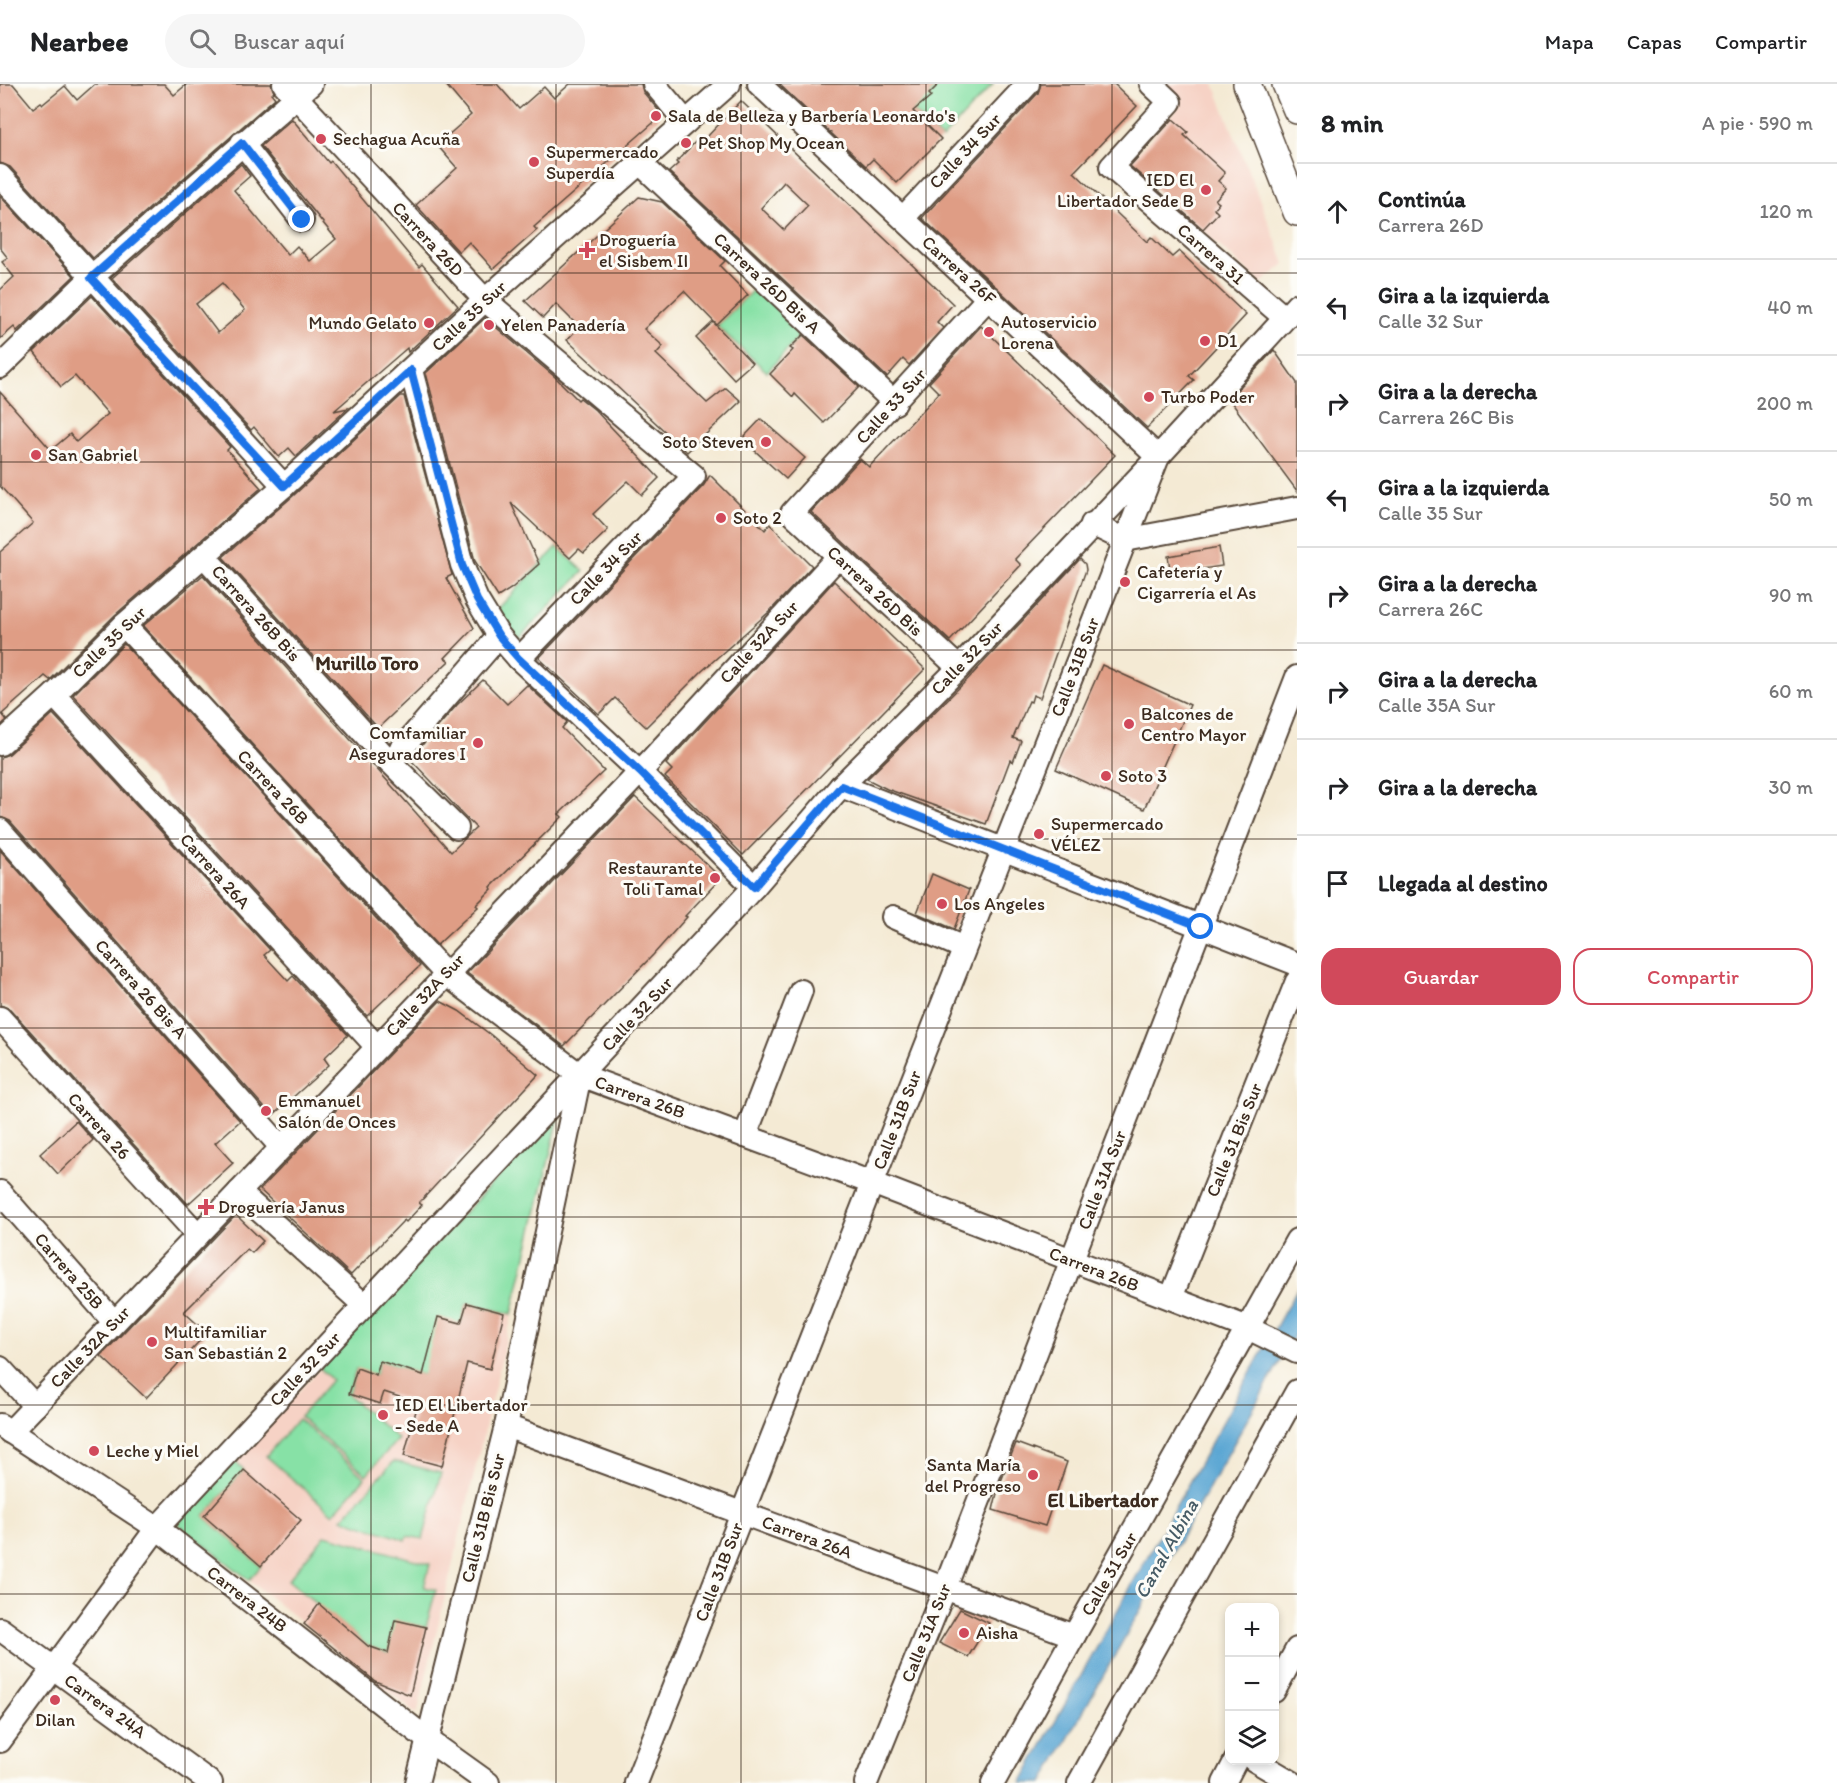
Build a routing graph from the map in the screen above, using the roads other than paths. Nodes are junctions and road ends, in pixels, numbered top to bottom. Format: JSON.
{"nodes":[{"id":1,"x":654,"y":84,"type":"edge"},
{"id":2,"x":729,"y":84,"type":"edge"},
{"id":3,"x":759,"y":84,"type":"edge"},
{"id":4,"x":1028,"y":84,"type":"edge"},
{"id":5,"x":1151,"y":84,"type":"edge"},
{"id":6,"x":1247,"y":84,"type":"edge"},
{"id":7,"x":1286,"y":84,"type":"edge"},
{"id":8,"x":297,"y":89,"type":"edge"},
{"id":9,"x":1297,"y":110,"type":"edge"},
{"id":10,"x":686,"y":122,"type":"junction"},
{"id":11,"x":242,"y":143,"type":"junction"},
{"id":12,"x":640,"y":163,"type":"junction"},
{"id":13,"x":0,"y":176,"type":"edge"},
{"id":14,"x":1297,"y":212,"type":"edge"},
{"id":15,"x":903,"y":218,"type":"junction"},
{"id":16,"x":302,"y":220,"type":"dead end"},
{"id":17,"x":91,"y":278,"type":"junction"},
{"id":18,"x":989,"y":297,"type":"junction"},
{"id":19,"x":485,"y":300,"type":"junction"},
{"id":20,"x":1291,"y":312,"type":"edge"},
{"id":21,"x":0,"y":367,"type":"edge"},
{"id":22,"x":411,"y":370,"type":"junction"},
{"id":23,"x":895,"y":403,"type":"junction"},
{"id":24,"x":1158,"y":457,"type":"junction"},
{"id":25,"x":694,"y":476,"type":"joint"},
{"id":26,"x":284,"y":486,"type":"junction"},
{"id":27,"x":1297,"y":508,"type":"edge"},
{"id":28,"x":792,"y":513,"type":"joint"},
{"id":29,"x":1092,"y":524,"type":"junction"},
{"id":30,"x":1125,"y":540,"type":"junction"},
{"id":31,"x":204,"y":556,"type":"junction"},
{"id":32,"x":838,"y":557,"type":"junction"},
{"id":33,"x":124,"y":626,"type":"junction"},
{"id":34,"x":499,"y":636,"type":"junction"},
{"id":35,"x":519,"y":659,"type":"junction"},
{"id":36,"x":959,"y":668,"type":"junction"},
{"id":37,"x":1297,"y":677,"type":"edge"},
{"id":38,"x":54,"y":695,"type":"junction"},
{"id":39,"x":0,"y":744,"type":"edge"},
{"id":40,"x":390,"y":762,"type":"junction"},
{"id":41,"x":640,"y":772,"type":"junction"},
{"id":42,"x":841,"y":786,"type":"junction"},
{"id":43,"x":457,"y":828,"type":"dead end"},
{"id":44,"x":0,"y":830,"type":"edge"},
{"id":45,"x":1003,"y":850,"type":"junction"},
{"id":46,"x":754,"y":887,"type":"junction"},
{"id":47,"x":893,"y":917,"type":"dead end"},
{"id":48,"x":1201,"y":927,"type":"junction"},
{"id":49,"x":964,"y":948,"type":"junction"},
{"id":50,"x":1297,"y":964,"type":"edge"},
{"id":51,"x":446,"y":974,"type":"junction"},
{"id":52,"x":1297,"y":981,"type":"edge"},
{"id":53,"x":801,"y":991,"type":"dead end"},
{"id":54,"x":0,"y":1018,"type":"edge"},
{"id":55,"x":377,"y":1047,"type":"junction"},
{"id":56,"x":580,"y":1075,"type":"junction"},
{"id":57,"x":746,"y":1136,"type":"junction"},
{"id":58,"x":281,"y":1147,"type":"junction"},
{"id":59,"x":872,"y":1183,"type":"junction"},
{"id":60,"x":0,"y":1192,"type":"edge"},
{"id":61,"x":239,"y":1192,"type":"junction"},
{"id":62,"x":198,"y":1235,"type":"junction"},
{"id":63,"x":1297,"y":1240,"type":"edge"},
{"id":64,"x":1071,"y":1260,"type":"junction"},
{"id":65,"x":1171,"y":1298,"type":"junction"},
{"id":66,"x":364,"y":1305,"type":"junction"},
{"id":67,"x":114,"y":1322,"type":"junction"},
{"id":68,"x":1255,"y":1330,"type":"junction"},
{"id":69,"x":1296,"y":1352,"type":"edge"},
{"id":70,"x":0,"y":1368,"type":"edge"},
{"id":71,"x":1297,"y":1390,"type":"edge"},
{"id":72,"x":34,"y":1406,"type":"junction"},
{"id":73,"x":506,"y":1426,"type":"junction"},
{"id":74,"x":5,"y":1428,"type":"edge"},
{"id":75,"x":742,"y":1513,"type":"junction"},
{"id":76,"x":157,"y":1528,"type":"junction"},
{"id":77,"x":945,"y":1588,"type":"junction"},
{"id":78,"x":0,"y":1629,"type":"edge"},
{"id":79,"x":1074,"y":1636,"type":"junction"},
{"id":80,"x":1297,"y":1649,"type":"edge"},
{"id":81,"x":53,"y":1667,"type":"junction"},
{"id":82,"x":1279,"y":1683,"type":"edge"},
{"id":83,"x":428,"y":1740,"type":"junction"},
{"id":84,"x":0,"y":1741,"type":"edge"},
{"id":85,"x":1234,"y":1765,"type":"edge"},
{"id":86,"x":1261,"y":1765,"type":"edge"},
{"id":87,"x":211,"y":1783,"type":"edge"},
{"id":88,"x":417,"y":1783,"type":"edge"},
{"id":89,"x":488,"y":1783,"type":"edge"},
{"id":90,"x":636,"y":1783,"type":"edge"},
{"id":91,"x":866,"y":1783,"type":"edge"},
{"id":92,"x":993,"y":1783,"type":"edge"},
{"id":93,"x":1079,"y":1783,"type":"edge"},
{"id":94,"x":1224,"y":1783,"type":"edge"},
{"id":95,"x":1293,"y":1783,"type":"edge"}],
"edges":[{"from":1,"to":10,"type":"street"},
{"from":2,"to":10,"type":"street","name":"Calle 35 Sur"},
{"from":3,"to":15,"type":"street","name":"Carrera 26F"},
{"from":4,"to":15,"type":"street","name":"Calle 34 Sur"},
{"from":5,"to":20,"type":"street","name":"Carrera 31"},
{"from":6,"to":14,"type":"main road"},
{"from":7,"to":9,"type":"main road"},
{"from":8,"to":11,"type":"street"},
{"from":8,"to":19,"type":"street","name":"Carrera 26D"},
{"from":10,"to":12,"type":"street","name":"Calle 35 Sur"},
{"from":11,"to":16,"type":"street"},
{"from":11,"to":17,"type":"street"},
{"from":12,"to":19,"type":"street","name":"Calle 35 Sur"},
{"from":12,"to":23,"type":"street","name":"Carrera 26D Bis A"},
{"from":13,"to":17,"type":"street"},
{"from":15,"to":18,"type":"street","name":"Carrera 26F"},
{"from":17,"to":21,"type":"street"},
{"from":17,"to":26,"type":"street"},
{"from":18,"to":23,"type":"street","name":"Calle 33 Sur"},
{"from":18,"to":24,"type":"street","name":"Carrera 26F"},
{"from":19,"to":22,"type":"street","name":"Calle 35 Sur"},
{"from":19,"to":25,"type":"street","name":"Carrera 26D"},
{"from":20,"to":24,"type":"street","name":"Calle 32 Sur"},
{"from":22,"to":26,"type":"street","name":"Calle 35 Sur"},
{"from":22,"to":34,"type":"street"},
{"from":23,"to":28,"type":"street","name":"Calle 33 Sur"},
{"from":24,"to":29,"type":"street","name":"Calle 32 Sur"},
{"from":24,"to":30,"type":"street","name":"Calle 31B Sur"},
{"from":25,"to":35,"type":"street","name":"Calle 34 Sur"},
{"from":26,"to":31,"type":"street","name":"Calle 35 Sur"},
{"from":27,"to":30,"type":"street"},
{"from":28,"to":32,"type":"street","name":"Carrera 26D Bis"},
{"from":29,"to":30,"type":"street"},
{"from":29,"to":36,"type":"street","name":"Calle 32 Sur"},
{"from":30,"to":45,"type":"street","name":"Calle 31B Sur"},
{"from":31,"to":33,"type":"street","name":"Calle 35 Sur"},
{"from":31,"to":40,"type":"street","name":"Carrera 26B Bis"},
{"from":32,"to":36,"type":"street","name":"Carrera 26D Bis"},
{"from":32,"to":41,"type":"street","name":"Calle 32A Sur"},
{"from":33,"to":38,"type":"street","name":"Calle 35 Sur"},
{"from":33,"to":51,"type":"street","name":"Carrera 26B"},
{"from":34,"to":35,"type":"street"},
{"from":34,"to":40,"type":"street"},
{"from":35,"to":41,"type":"street"},
{"from":36,"to":42,"type":"street","name":"Calle 32 Sur"},
{"from":37,"to":48,"type":"street","name":"Calle 31A Sur"},
{"from":38,"to":39,"type":"street","name":"Calle 35 Sur"},
{"from":38,"to":55,"type":"street","name":"Carrera 26A"},
{"from":40,"to":43,"type":"street","name":"Carrera 26B Bis"},
{"from":41,"to":46,"type":"street"},
{"from":41,"to":51,"type":"street","name":"Calle 32A Sur"},
{"from":42,"to":45,"type":"street"},
{"from":42,"to":46,"type":"street","name":"Calle 32 Sur"},
{"from":44,"to":58,"type":"street","name":"Carrera 26 Bis A"},
{"from":45,"to":48,"type":"street"},
{"from":45,"to":49,"type":"street","name":"Calle 31B Sur"},
{"from":46,"to":56,"type":"street","name":"Calle 32 Sur"},
{"from":47,"to":49,"type":"street"},
{"from":48,"to":50,"type":"street"},
{"from":48,"to":64,"type":"street","name":"Calle 31A Sur"},
{"from":49,"to":59,"type":"street","name":"Calle 31B Sur"},
{"from":51,"to":55,"type":"street","name":"Calle 32A Sur"},
{"from":51,"to":56,"type":"street","name":"Carrera 26B"},
{"from":52,"to":65,"type":"street","name":"Calle 31 Bis Sur"},
{"from":53,"to":57,"type":"street"},
{"from":54,"to":62,"type":"street","name":"Carrera 26"},
{"from":55,"to":58,"type":"street","name":"Calle 32A Sur"},
{"from":56,"to":57,"type":"street","name":"Carrera 26B"},
{"from":56,"to":66,"type":"street","name":"Calle 32 Sur"},
{"from":56,"to":73,"type":"street","name":"Calle 31B Bis Sur"},
{"from":57,"to":59,"type":"street","name":"Carrera 26B"},
{"from":58,"to":61,"type":"street","name":"Calle 32A Sur"},
{"from":59,"to":64,"type":"street","name":"Carrera 26B"},
{"from":59,"to":75,"type":"street","name":"Calle 31B Sur"},
{"from":60,"to":67,"type":"street","name":"Carrera 25B"},
{"from":61,"to":62,"type":"street","name":"Calle 32A Sur"},
{"from":61,"to":66,"type":"street"},
{"from":62,"to":67,"type":"street","name":"Calle 32A Sur"},
{"from":63,"to":68,"type":"street","name":"Calle 31 Sur"},
{"from":64,"to":65,"type":"street","name":"Carrera 26B"},
{"from":64,"to":77,"type":"street","name":"Calle 31A Sur"},
{"from":65,"to":68,"type":"street","name":"Carrera 26B"},
{"from":66,"to":76,"type":"street","name":"Calle 32 Sur"},
{"from":67,"to":72,"type":"street","name":"Calle 32A Sur"},
{"from":68,"to":69,"type":"street","name":"Carrera 26B"},
{"from":68,"to":79,"type":"street","name":"Calle 31 Sur"},
{"from":70,"to":72,"type":"street"},
{"from":71,"to":93,"type":"street"},
{"from":72,"to":74,"type":"street","name":"Calle 32A Sur"},
{"from":73,"to":75,"type":"street","name":"Carrera 26A"},
{"from":73,"to":83,"type":"street","name":"Calle 31B Bis Sur"},
{"from":74,"to":76,"type":"street","name":"Carrera 24B"},
{"from":75,"to":77,"type":"street","name":"Carrera 26A"},
{"from":75,"to":90,"type":"street","name":"Calle 31B Sur"},
{"from":76,"to":81,"type":"street","name":"Calle 32 Sur"},
{"from":76,"to":83,"type":"street","name":"Carrera 24B"},
{"from":77,"to":79,"type":"street","name":"Carrera 26A"},
{"from":77,"to":91,"type":"street","name":"Calle 31A Sur"},
{"from":78,"to":81,"type":"street","name":"Carrera 24A"},
{"from":79,"to":92,"type":"street","name":"Calle 31 Sur"},
{"from":80,"to":82,"type":"street"},
{"from":81,"to":84,"type":"street","name":"Calle 32 Sur"},
{"from":81,"to":87,"type":"street","name":"Carrera 24A"},
{"from":83,"to":88,"type":"street","name":"Calle 31B Bis Sur"},
{"from":83,"to":89,"type":"street","name":"Carrera 24B"},
{"from":85,"to":94,"type":"street"},
{"from":86,"to":95,"type":"street"}]}
